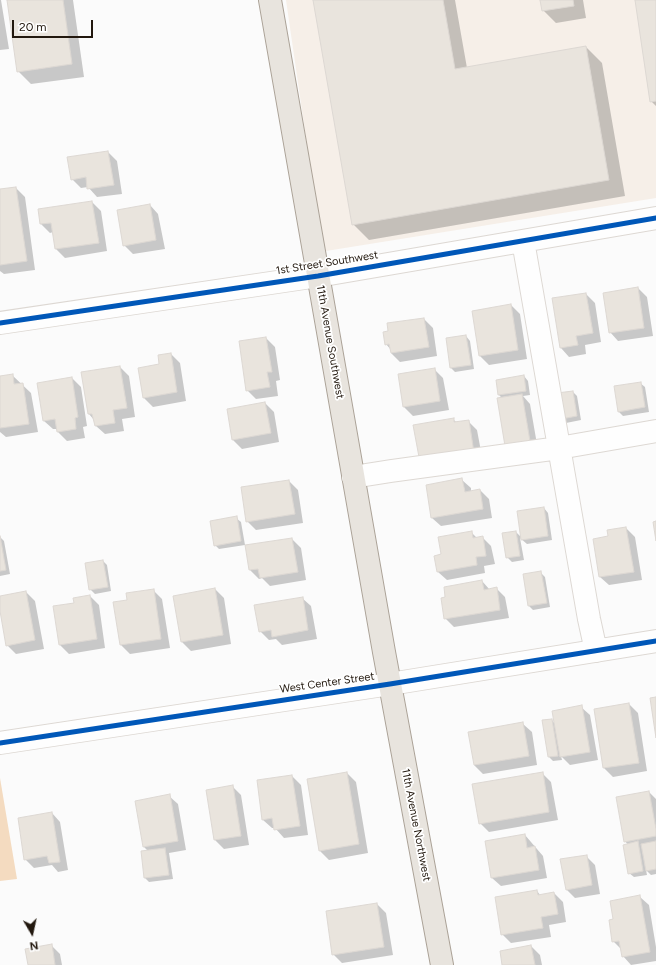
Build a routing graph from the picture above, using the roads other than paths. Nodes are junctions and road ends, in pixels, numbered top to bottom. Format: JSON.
{"nodes":[{"id":1,"x":270,"y":0,"type":"edge"},
{"id":2,"x":656,"y":218,"type":"edge"},
{"id":3,"x":523,"y":241,"type":"junction"},
{"id":4,"x":318,"y":276,"type":"junction"},
{"id":5,"x":0,"y":323,"type":"edge"},
{"id":6,"x":656,"y":431,"type":"edge"},
{"id":7,"x":559,"y":448,"type":"junction"},
{"id":8,"x":354,"y":477,"type":"junction"},
{"id":9,"x":656,"y":641,"type":"edge"},
{"id":10,"x":596,"y":651,"type":"junction"},
{"id":11,"x":390,"y":684,"type":"junction"},
{"id":12,"x":0,"y":743,"type":"edge"},
{"id":13,"x":442,"y":965,"type":"edge"}],
"edges":[{"from":1,"to":4,"type":"main road","name":"11th Avenue Southwest"},
{"from":2,"to":3,"type":"street","name":"1st Street Southwest"},
{"from":3,"to":4,"type":"street","name":"1st Street Southwest"},
{"from":3,"to":7,"type":"street"},
{"from":4,"to":5,"type":"street","name":"1st Street Southwest"},
{"from":4,"to":8,"type":"main road","name":"11th Avenue Southwest"},
{"from":6,"to":7,"type":"street"},
{"from":7,"to":8,"type":"street"},
{"from":7,"to":10,"type":"street"},
{"from":8,"to":11,"type":"main road","name":"11th Avenue Southwest"},
{"from":9,"to":10,"type":"street","name":"West Center Street"},
{"from":10,"to":11,"type":"street","name":"West Center Street"},
{"from":11,"to":12,"type":"street","name":"West Center Street"},
{"from":11,"to":13,"type":"main road","name":"11th Avenue Northwest"}]}
